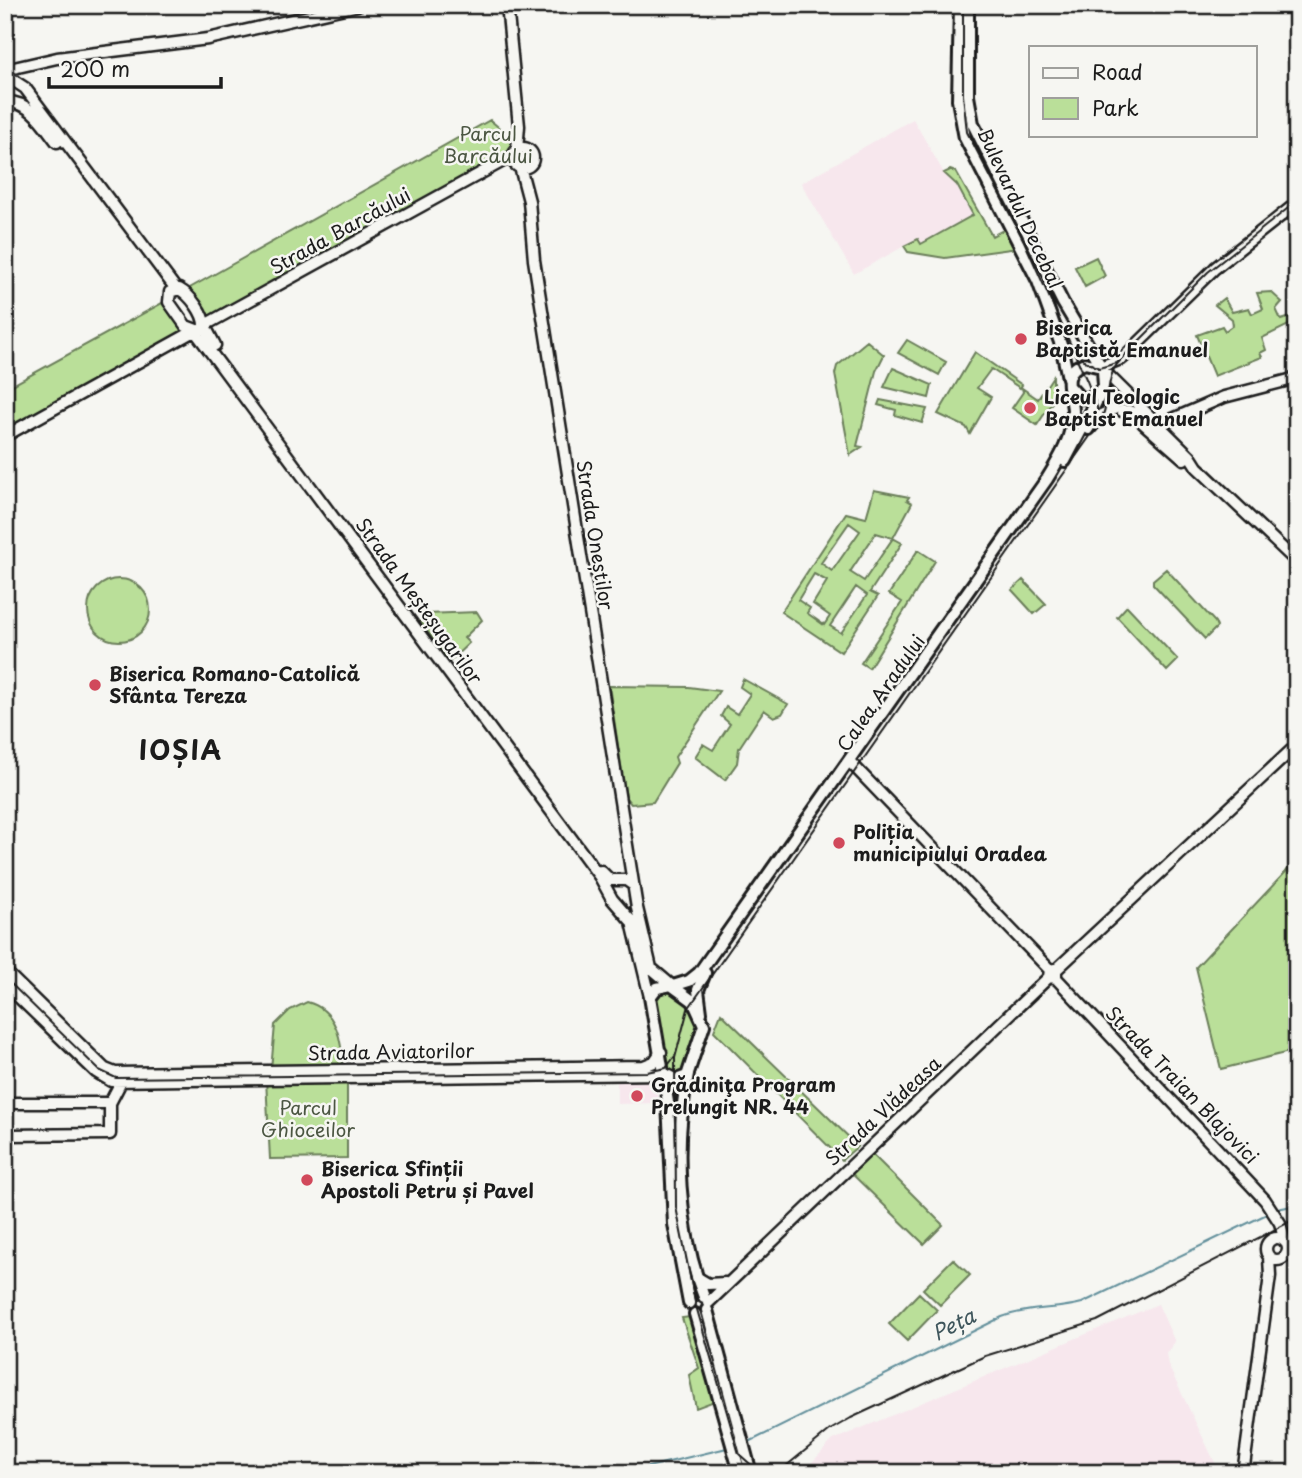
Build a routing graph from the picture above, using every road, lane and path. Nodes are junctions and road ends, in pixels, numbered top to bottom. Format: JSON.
{"nodes":[{"id":1,"x":358,"y":5,"type":"edge"},
{"id":2,"x":960,"y":5,"type":"edge"},
{"id":3,"x":968,"y":5,"type":"edge"},
{"id":4,"x":508,"y":8,"type":"edge"},
{"id":5,"x":21,"y":64,"type":"junction"},
{"id":6,"x":5,"y":69,"type":"edge"},
{"id":7,"x":5,"y":75,"type":"edge"},
{"id":8,"x":25,"y":88,"type":"junction"},
{"id":9,"x":8,"y":100,"type":"edge"},
{"id":10,"x":519,"y":152,"type":"junction"},
{"id":11,"x":522,"y":166,"type":"junction"},
{"id":12,"x":485,"y":172,"type":"junction"},
{"id":13,"x":1297,"y":203,"type":"edge"},
{"id":14,"x":173,"y":292,"type":"junction"},
{"id":15,"x":198,"y":327,"type":"junction"},
{"id":16,"x":1102,"y":368,"type":"junction"},
{"id":17,"x":1297,"y":378,"type":"edge"},
{"id":18,"x":1069,"y":383,"type":"junction"},
{"id":19,"x":1095,"y":399,"type":"junction"},
{"id":20,"x":1118,"y":410,"type":"junction"},
{"id":21,"x":1159,"y":425,"type":"junction"},
{"id":22,"x":5,"y":436,"type":"edge"},
{"id":23,"x":1070,"y":454,"type":"junction"},
{"id":24,"x":1196,"y":467,"type":"junction"},
{"id":25,"x":1297,"y":562,"type":"edge"},
{"id":26,"x":1297,"y":746,"type":"edge"},
{"id":27,"x":851,"y":763,"type":"junction"},
{"id":28,"x":627,"y":880,"type":"junction"},
{"id":29,"x":610,"y":895,"type":"junction"},
{"id":30,"x":635,"y":897,"type":"junction"},
{"id":31,"x":618,"y":905,"type":"junction"},
{"id":32,"x":5,"y":971,"type":"edge"},
{"id":33,"x":1053,"y":974,"type":"junction"},
{"id":34,"x":5,"y":984,"type":"edge"},
{"id":35,"x":672,"y":985,"type":"junction"},
{"id":36,"x":650,"y":998,"type":"junction"},
{"id":37,"x":701,"y":1013,"type":"junction"},
{"id":38,"x":661,"y":1052,"type":"junction"},
{"id":39,"x":665,"y":1074,"type":"junction"},
{"id":40,"x":688,"y":1074,"type":"junction"},
{"id":41,"x":123,"y":1078,"type":"junction"},
{"id":42,"x":5,"y":1103,"type":"edge"},
{"id":43,"x":110,"y":1103,"type":"junction"},
{"id":44,"x":5,"y":1135,"type":"edge"},
{"id":45,"x":1277,"y":1220,"type":"junction"},
{"id":46,"x":1273,"y":1239,"type":"junction"},
{"id":47,"x":1285,"y":1242,"type":"junction"},
{"id":48,"x":1269,"y":1257,"type":"junction"},
{"id":49,"x":1282,"y":1259,"type":"junction"},
{"id":50,"x":741,"y":1271,"type":"junction"},
{"id":51,"x":1270,"y":1276,"type":"junction"},
{"id":52,"x":698,"y":1278,"type":"junction"},
{"id":53,"x":725,"y":1283,"type":"junction"},
{"id":54,"x":706,"y":1302,"type":"junction"},
{"id":55,"x":689,"y":1303,"type":"junction"},
{"id":56,"x":695,"y":1314,"type":"junction"},
{"id":57,"x":740,"y":1453,"type":"junction"},
{"id":58,"x":740,"y":1473,"type":"edge"},
{"id":59,"x":751,"y":1473,"type":"edge"},
{"id":60,"x":1243,"y":1473,"type":"edge"}],
"edges":[{"from":1,"to":5,"type":"street"},
{"from":2,"to":18,"type":"main road","name":"Bulevardul Decebal"},
{"from":3,"to":16,"type":"main road","name":"Bulevardul Decebal"},
{"from":4,"to":10,"type":"street"},
{"from":5,"to":6,"type":"street"},
{"from":5,"to":8,"type":"street"},
{"from":7,"to":8,"type":"street"},
{"from":8,"to":14,"type":"street"},
{"from":9,"to":14,"type":"street"},
{"from":10,"to":11,"type":"street"},
{"from":10,"to":11,"type":"street"},
{"from":10,"to":12,"type":"street","name":"Strada Barcăului"},
{"from":11,"to":12,"type":"street","name":"Strada Barcăului"},
{"from":11,"to":28,"type":"street","name":"Strada Oneștilor"},
{"from":12,"to":15,"type":"street","name":"Strada Barcăului"},
{"from":13,"to":16,"type":"street"},
{"from":14,"to":15,"type":"street"},
{"from":14,"to":15,"type":"street"},
{"from":15,"to":22,"type":"street","name":"Strada Barcăului"},
{"from":15,"to":28,"type":"street","name":"Strada Meșteșugarilor"},
{"from":15,"to":29,"type":"street","name":"Strada Meșteșugarilor"},
{"from":16,"to":18,"type":"main road"},
{"from":16,"to":19,"type":"main road"},
{"from":16,"to":21,"type":"street","name":"Bulevardul Decebal"},
{"from":17,"to":21,"type":"street"},
{"from":18,"to":19,"type":"main road"},
{"from":18,"to":27,"type":"main road","name":"Calea Aradului"},
{"from":19,"to":20,"type":"street","name":"Bulevardul Decebal"},
{"from":19,"to":23,"type":"main road","name":"Calea Aradului"},
{"from":20,"to":21,"type":"street","name":"Bulevardul Decebal"},
{"from":20,"to":23,"type":"main road"},
{"from":20,"to":24,"type":"street","name":"Bulevardul Decebal"},
{"from":21,"to":24,"type":"street","name":"Bulevardul Decebal"},
{"from":23,"to":27,"type":"main road","name":"Calea Aradului"},
{"from":24,"to":25,"type":"street","name":"Bulevardul Decebal"},
{"from":26,"to":33,"type":"street","name":"Strada Vlădeasa"},
{"from":27,"to":33,"type":"street","name":"Strada Traian Blajovici"},
{"from":27,"to":35,"type":"main road","name":"Calea Aradului"},
{"from":27,"to":37,"type":"main road","name":"Calea Aradului"},
{"from":28,"to":29,"type":"street"},
{"from":28,"to":30,"type":"street"},
{"from":29,"to":31,"type":"street"},
{"from":30,"to":31,"type":"street"},
{"from":30,"to":35,"type":"street"},
{"from":31,"to":36,"type":"street"},
{"from":32,"to":41,"type":"street"},
{"from":33,"to":45,"type":"street","name":"Strada Traian Blajovici"},
{"from":33,"to":50,"type":"street","name":"Strada Vlădeasa"},
{"from":34,"to":41,"type":"street"},
{"from":35,"to":36,"type":"main road","name":"Calea Aradului"},
{"from":35,"to":37,"type":"main road"},
{"from":36,"to":38,"type":"main road","name":"Calea Aradului"},
{"from":37,"to":40,"type":"main road","name":"Calea Aradului"},
{"from":38,"to":39,"type":"main road","name":"Calea Aradului"},
{"from":38,"to":41,"type":"street","name":"Strada Aviatorilor"},
{"from":39,"to":40,"type":"main road"},
{"from":39,"to":41,"type":"street","name":"Strada Aviatorilor"},
{"from":39,"to":55,"type":"main road","name":"Calea Aradului"},
{"from":40,"to":52,"type":"main road","name":"Calea Aradului"},
{"from":41,"to":43,"type":"street"},
{"from":42,"to":43,"type":"street"},
{"from":43,"to":44,"type":"street"},
{"from":45,"to":46,"type":"street"},
{"from":45,"to":47,"type":"street","name":"Strada Traian Blajovici"},
{"from":46,"to":47,"type":"street"},
{"from":46,"to":48,"type":"street"},
{"from":47,"to":49,"type":"street"},
{"from":48,"to":49,"type":"street"},
{"from":48,"to":51,"type":"street"},
{"from":49,"to":51,"type":"street"},
{"from":50,"to":53,"type":"street","name":"Strada Vlădeasa"},
{"from":50,"to":54,"type":"street","name":"Strada Vlădeasa"},
{"from":51,"to":60,"type":"street"},
{"from":52,"to":53,"type":"street"},
{"from":52,"to":54,"type":"main road","name":"Calea Aradului"},
{"from":53,"to":54,"type":"street","name":"Strada Vlădeasa"},
{"from":54,"to":55,"type":"main road"},
{"from":54,"to":56,"type":"main road"},
{"from":54,"to":57,"type":"main road","name":"Calea Aradului"},
{"from":55,"to":56,"type":"main road","name":"Calea Aradului"},
{"from":56,"to":57,"type":"main road","name":"Calea Aradului"},
{"from":57,"to":58,"type":"main road","name":"Calea Aradului"},
{"from":57,"to":59,"type":"main road","name":"Calea Aradului"}]}
